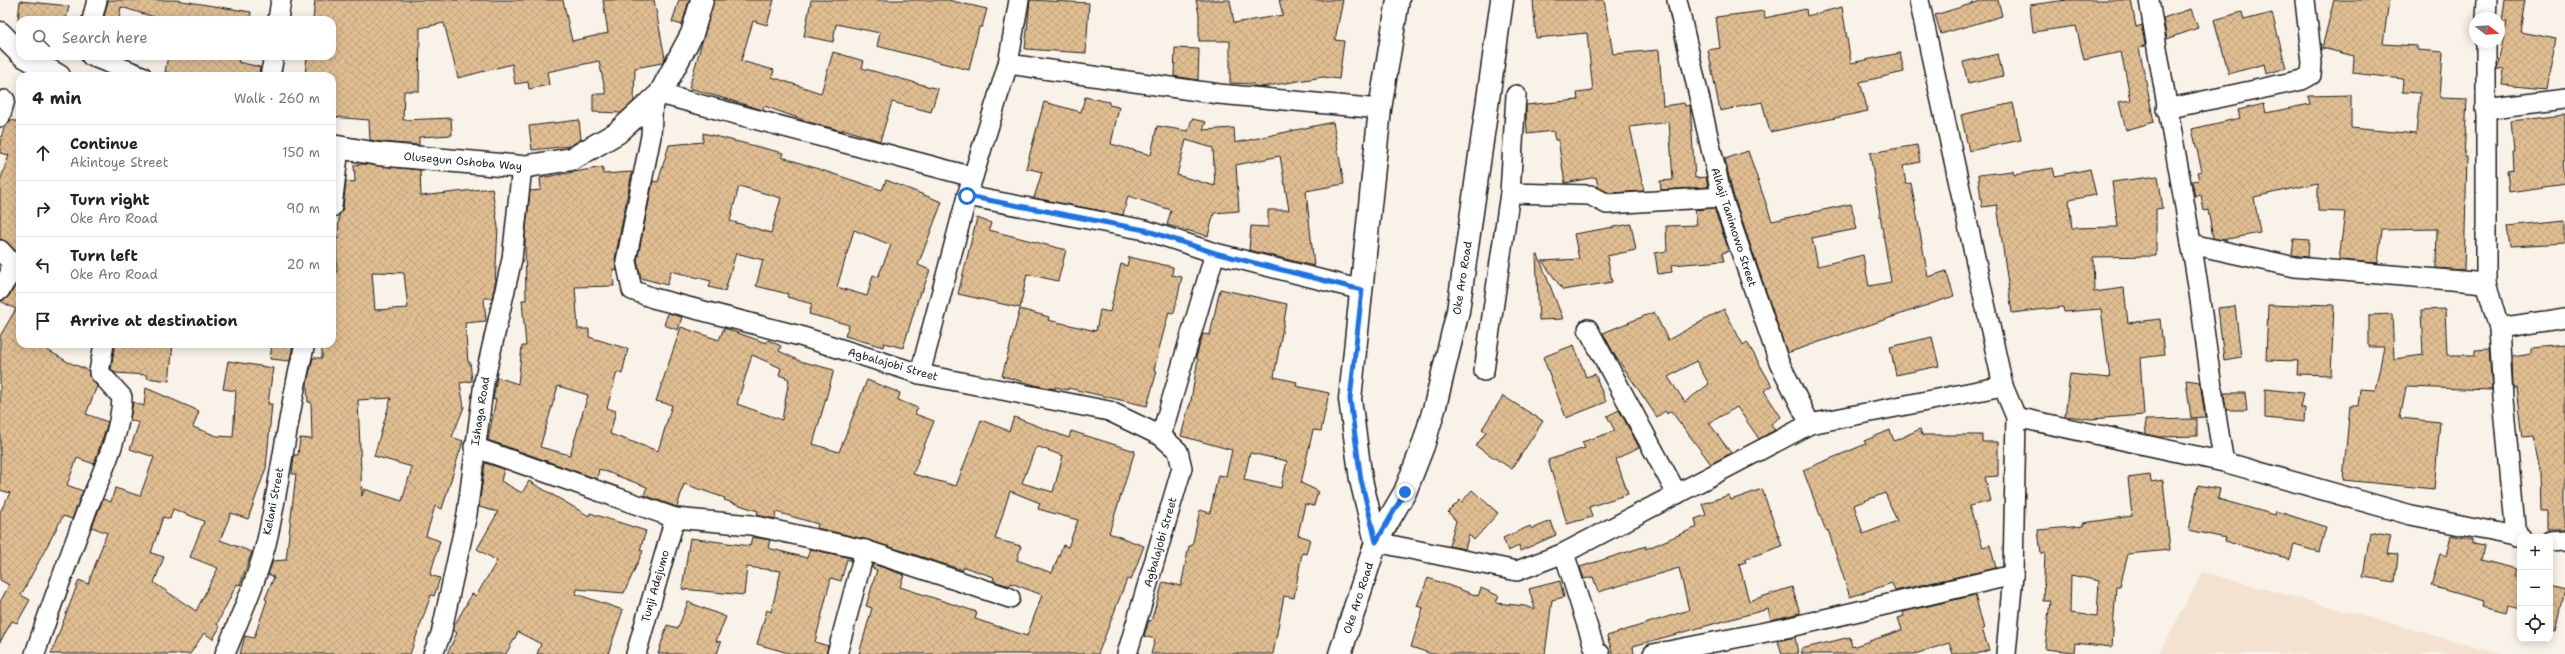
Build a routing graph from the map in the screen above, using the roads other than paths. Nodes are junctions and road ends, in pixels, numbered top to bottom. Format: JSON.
{"nodes":[{"id":1,"x":97,"y":0,"type":"edge"},
{"id":2,"x":280,"y":0,"type":"edge"},
{"id":3,"x":702,"y":0,"type":"edge"},
{"id":4,"x":1019,"y":0,"type":"edge"},
{"id":5,"x":1398,"y":0,"type":"edge"},
{"id":6,"x":1502,"y":0,"type":"edge"},
{"id":7,"x":1677,"y":0,"type":"edge"},
{"id":8,"x":1919,"y":0,"type":"edge"},
{"id":9,"x":2149,"y":0,"type":"edge"},
{"id":10,"x":2305,"y":0,"type":"edge"},
{"id":11,"x":2487,"y":0,"type":"edge"},
{"id":12,"x":2486,"y":12,"type":"edge"},
{"id":13,"x":93,"y":16,"type":"edge"},
{"id":14,"x":278,"y":16,"type":"edge"},
{"id":15,"x":0,"y":33,"type":"edge"},
{"id":16,"x":2486,"y":48,"type":"edge"},
{"id":17,"x":16,"y":49,"type":"edge"},
{"id":18,"x":31,"y":60,"type":"edge"},
{"id":19,"x":101,"y":60,"type":"edge"},
{"id":20,"x":273,"y":60,"type":"edge"},
{"id":21,"x":1008,"y":64,"type":"junction"},
{"id":22,"x":52,"y":72,"type":"edge"},
{"id":23,"x":132,"y":72,"type":"edge"},
{"id":24,"x":271,"y":72,"type":"edge"},
{"id":25,"x":1516,"y":95,"type":"dead end"},
{"id":26,"x":657,"y":96,"type":"junction"},
{"id":27,"x":2565,"y":99,"type":"edge"},
{"id":28,"x":1380,"y":109,"type":"junction"},
{"id":29,"x":2166,"y":109,"type":"junction"},
{"id":30,"x":2485,"y":109,"type":"junction"},
{"id":31,"x":336,"y":147,"type":"edge"},
{"id":32,"x":522,"y":167,"type":"junction"},
{"id":33,"x":973,"y":177,"type":"junction"},
{"id":34,"x":1510,"y":193,"type":"junction"},
{"id":35,"x":967,"y":196,"type":"junction"},
{"id":36,"x":1722,"y":196,"type":"junction"},
{"id":37,"x":2192,"y":244,"type":"junction"},
{"id":38,"x":0,"y":250,"type":"edge"},
{"id":39,"x":1215,"y":253,"type":"junction"},
{"id":40,"x":2486,"y":283,"type":"junction"},
{"id":41,"x":0,"y":290,"type":"edge"},
{"id":42,"x":1362,"y":290,"type":"junction"},
{"id":43,"x":2565,"y":318,"type":"edge"},
{"id":44,"x":2499,"y":328,"type":"junction"},
{"id":45,"x":1588,"y":329,"type":"dead end"},
{"id":46,"x":103,"y":348,"type":"edge"},
{"id":47,"x":304,"y":348,"type":"edge"},
{"id":48,"x":1484,"y":371,"type":"dead end"},
{"id":49,"x":920,"y":374,"type":"junction"},
{"id":50,"x":2003,"y":386,"type":"junction"},
{"id":51,"x":2016,"y":417,"type":"junction"},
{"id":52,"x":1810,"y":424,"type":"junction"},
{"id":53,"x":1160,"y":436,"type":"junction"},
{"id":54,"x":474,"y":447,"type":"junction"},
{"id":55,"x":2224,"y":462,"type":"junction"},
{"id":56,"x":1677,"y":494,"type":"junction"},
{"id":57,"x":675,"y":518,"type":"junction"},
{"id":58,"x":2518,"y":534,"type":"edge"},
{"id":59,"x":2517,"y":537,"type":"edge"},
{"id":60,"x":2565,"y":540,"type":"edge"},
{"id":61,"x":2553,"y":541,"type":"edge"},
{"id":62,"x":1376,"y":542,"type":"junction"},
{"id":63,"x":865,"y":550,"type":"junction"},
{"id":64,"x":1564,"y":553,"type":"junction"},
{"id":65,"x":2013,"y":575,"type":"junction"},
{"id":66,"x":1010,"y":598,"type":"dead end"},
{"id":67,"x":35,"y":654,"type":"edge"},
{"id":68,"x":225,"y":654,"type":"edge"},
{"id":69,"x":433,"y":654,"type":"edge"},
{"id":70,"x":636,"y":654,"type":"edge"},
{"id":71,"x":837,"y":654,"type":"edge"},
{"id":72,"x":1127,"y":654,"type":"edge"},
{"id":73,"x":1340,"y":654,"type":"edge"},
{"id":74,"x":1600,"y":654,"type":"edge"},
{"id":75,"x":1653,"y":654,"type":"edge"},
{"id":76,"x":2006,"y":654,"type":"edge"}],
"edges":[{"from":1,"to":13,"type":"street"},
{"from":2,"to":14,"type":"street"},
{"from":3,"to":26,"type":"main road","name":"Olusegun Oshoba Way"},
{"from":4,"to":21,"type":"street"},
{"from":5,"to":28,"type":"main road"},
{"from":6,"to":62,"type":"main road","name":"Oke Aro Road"},
{"from":7,"to":36,"type":"street","name":"Alhaji Tanimowo Street"},
{"from":8,"to":50,"type":"street"},
{"from":9,"to":29,"type":"street"},
{"from":10,"to":29,"type":"street"},
{"from":11,"to":12,"type":"street"},
{"from":15,"to":17,"type":"main road"},
{"from":16,"to":30,"type":"street"},
{"from":18,"to":22,"type":"main road"},
{"from":19,"to":23,"type":"street"},
{"from":20,"to":24,"type":"street"},
{"from":21,"to":28,"type":"street"},
{"from":21,"to":33,"type":"street"},
{"from":25,"to":34,"type":"street"},
{"from":26,"to":32,"type":"main road","name":"Olusegun Oshoba Way"},
{"from":26,"to":33,"type":"street"},
{"from":26,"to":49,"type":"street","name":"Agbalajobi Street"},
{"from":27,"to":30,"type":"street"},
{"from":28,"to":42,"type":"main road"},
{"from":29,"to":37,"type":"street"},
{"from":30,"to":40,"type":"street"},
{"from":31,"to":32,"type":"main road","name":"Olusegun Oshoba Way"},
{"from":32,"to":54,"type":"street","name":"Ishaga Road"},
{"from":33,"to":35,"type":"street"},
{"from":34,"to":36,"type":"street"},
{"from":34,"to":48,"type":"street"},
{"from":35,"to":39,"type":"street"},
{"from":35,"to":49,"type":"street"},
{"from":36,"to":52,"type":"street","name":"Alhaji Tanimowo Street"},
{"from":37,"to":40,"type":"street"},
{"from":37,"to":55,"type":"street"},
{"from":38,"to":41,"type":"street"},
{"from":39,"to":42,"type":"street"},
{"from":39,"to":53,"type":"street"},
{"from":40,"to":44,"type":"street"},
{"from":42,"to":62,"type":"main road"},
{"from":43,"to":44,"type":"street"},
{"from":44,"to":58,"type":"street"},
{"from":45,"to":56,"type":"street"},
{"from":46,"to":67,"type":"street"},
{"from":47,"to":68,"type":"street","name":"Kelani Street"},
{"from":49,"to":53,"type":"street","name":"Agbalajobi Street"},
{"from":50,"to":51,"type":"street"},
{"from":50,"to":52,"type":"street"},
{"from":51,"to":55,"type":"street"},
{"from":51,"to":65,"type":"street"},
{"from":52,"to":56,"type":"street"},
{"from":53,"to":72,"type":"street","name":"Agbalajobi Street"},
{"from":54,"to":57,"type":"street"},
{"from":54,"to":69,"type":"street","name":"Ishaga Road"},
{"from":55,"to":59,"type":"street"},
{"from":56,"to":64,"type":"street"},
{"from":57,"to":63,"type":"street"},
{"from":57,"to":70,"type":"street","name":"Tunji Adejumo"},
{"from":60,"to":61,"type":"street"},
{"from":62,"to":64,"type":"street"},
{"from":62,"to":73,"type":"main road","name":"Oke Aro Road"},
{"from":63,"to":66,"type":"street"},
{"from":63,"to":71,"type":"street"},
{"from":64,"to":74,"type":"street"},
{"from":65,"to":75,"type":"street"},
{"from":65,"to":76,"type":"street"}]}
